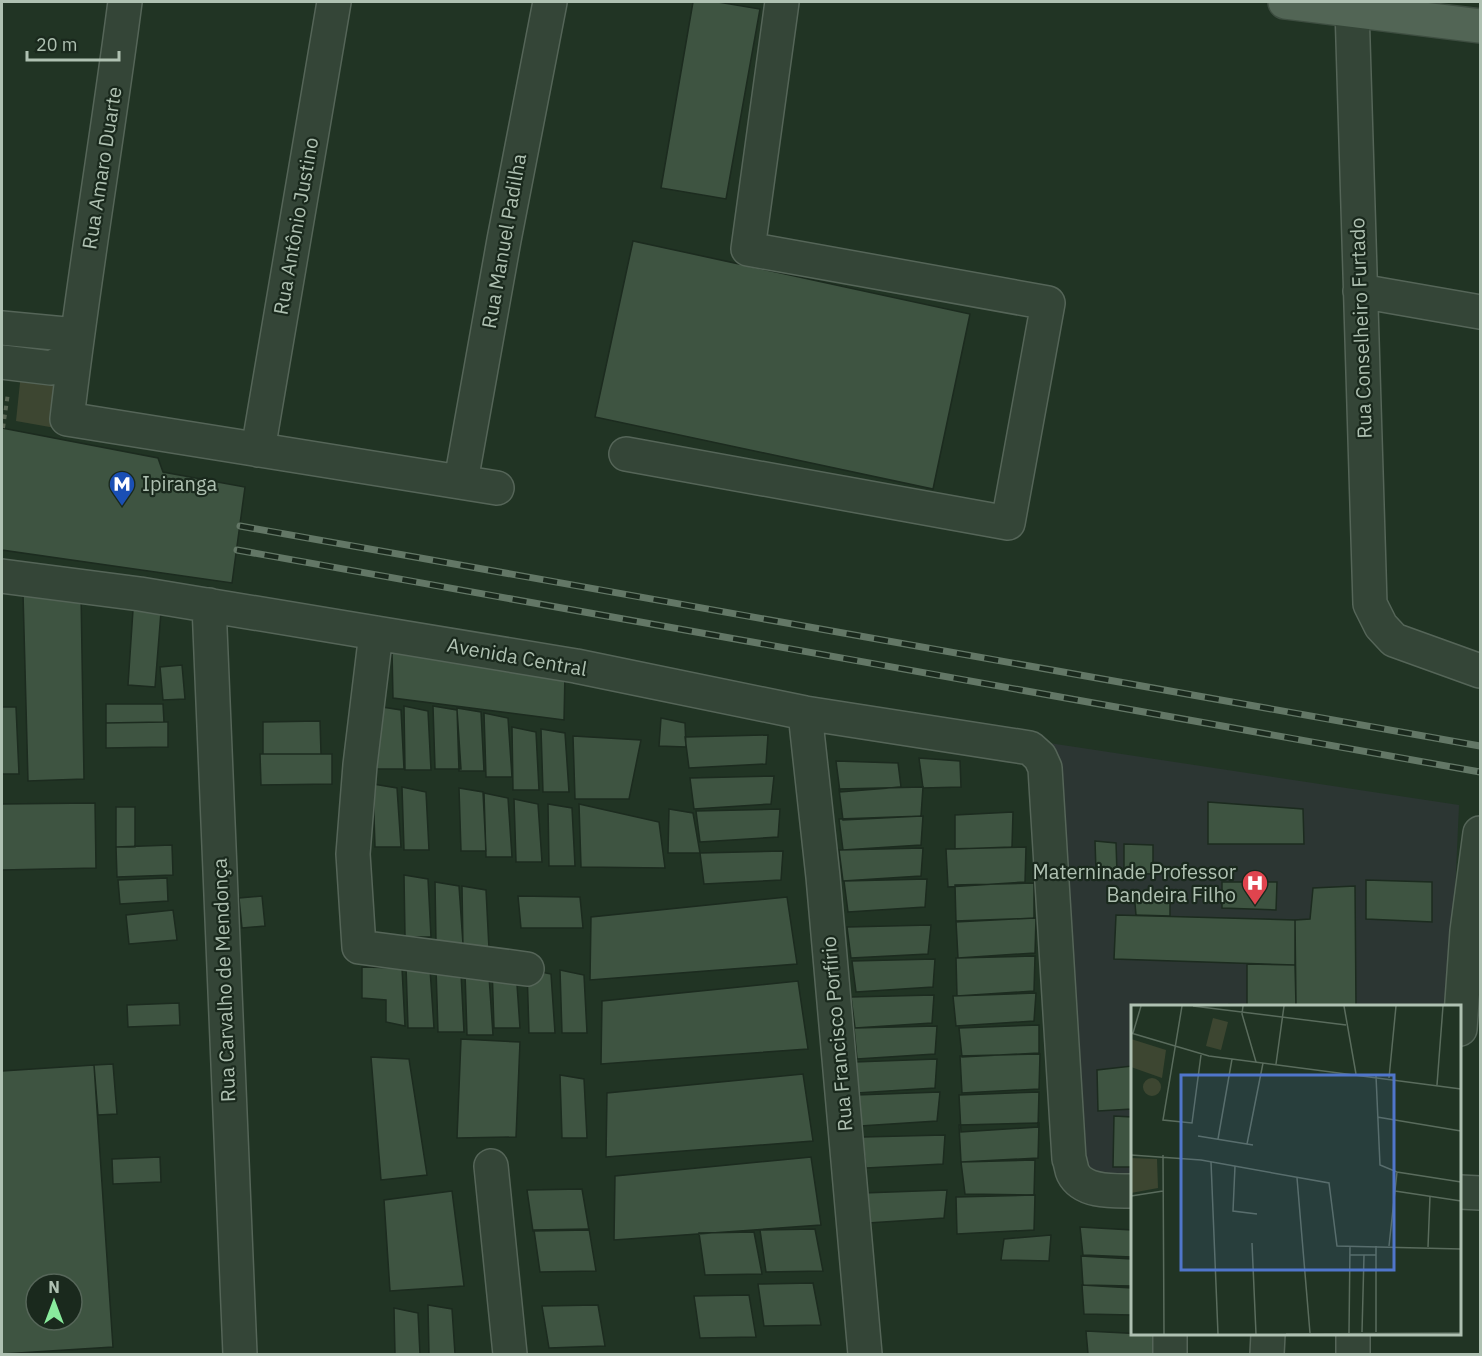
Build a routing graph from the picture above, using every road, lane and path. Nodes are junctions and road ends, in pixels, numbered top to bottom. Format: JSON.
{"nodes":[{"id":1,"x":125,"y":2,"type":"edge"},
{"id":2,"x":334,"y":2,"type":"edge"},
{"id":3,"x":550,"y":2,"type":"edge"},
{"id":4,"x":782,"y":2,"type":"edge"},
{"id":5,"x":1286,"y":2,"type":"edge"},
{"id":6,"x":1352,"y":8,"type":"junction"},
{"id":7,"x":1448,"y":11,"type":"edge"},
{"id":8,"x":1480,"y":26,"type":"edge"},
{"id":9,"x":1360,"y":291,"type":"junction"},
{"id":10,"x":1480,"y":312,"type":"edge"},
{"id":11,"x":2,"y":328,"type":"edge"},
{"id":12,"x":76,"y":335,"type":"junction"},
{"id":13,"x":2,"y":362,"type":"edge"},
{"id":14,"x":7,"y":398,"type":"dead end"},
{"id":15,"x":3,"y":428,"type":"dead end"},
{"id":16,"x":258,"y":450,"type":"junction"},
{"id":17,"x":626,"y":454,"type":"dead end"},
{"id":18,"x":461,"y":481,"type":"junction"},
{"id":19,"x":497,"y":488,"type":"dead end"},
{"id":20,"x":2,"y":576,"type":"edge"},
{"id":21,"x":209,"y":605,"type":"junction"},
{"id":22,"x":376,"y":633,"type":"junction"},
{"id":23,"x":1480,"y":671,"type":"edge"},
{"id":24,"x":805,"y":713,"type":"junction"},
{"id":25,"x":1480,"y":833,"type":"edge"},
{"id":26,"x":527,"y":969,"type":"dead end"},
{"id":27,"x":1461,"y":1015,"type":"edge"},
{"id":28,"x":491,"y":1166,"type":"dead end"},
{"id":29,"x":1131,"y":1191,"type":"edge"},
{"id":30,"x":1461,"y":1192,"type":"edge"},
{"id":31,"x":1480,"y":1193,"type":"edge"},
{"id":32,"x":1170,"y":1335,"type":"edge"},
{"id":33,"x":1268,"y":1335,"type":"edge"},
{"id":34,"x":1353,"y":1335,"type":"edge"},
{"id":35,"x":240,"y":1354,"type":"edge"},
{"id":36,"x":510,"y":1354,"type":"edge"},
{"id":37,"x":865,"y":1354,"type":"edge"},
{"id":38,"x":1170,"y":1354,"type":"edge"},
{"id":39,"x":1267,"y":1354,"type":"edge"},
{"id":40,"x":1353,"y":1354,"type":"edge"}],
"edges":[{"from":1,"to":12,"type":"street","name":"Rua Amaro Duarte"},
{"from":2,"to":16,"type":"street","name":"Rua Antônio Justino"},
{"from":3,"to":18,"type":"street","name":"Rua Manuel Padilha"},
{"from":4,"to":17,"type":"street"},
{"from":5,"to":6,"type":"main road"},
{"from":6,"to":7,"type":"main road"},
{"from":6,"to":9,"type":"street","name":"Rua Conselheiro Furtado"},
{"from":7,"to":8,"type":"main road"},
{"from":9,"to":10,"type":"street"},
{"from":9,"to":23,"type":"street","name":"Rua Conselheiro Furtado"},
{"from":11,"to":12,"type":"street"},
{"from":12,"to":13,"type":"street"},
{"from":12,"to":16,"type":"street"},
{"from":14,"to":15,"type":"path"},
{"from":16,"to":18,"type":"street"},
{"from":18,"to":19,"type":"street"},
{"from":20,"to":21,"type":"street","name":"Avenida Central"},
{"from":21,"to":22,"type":"street","name":"Avenida Central"},
{"from":21,"to":35,"type":"street","name":"Rua Carvalho de Mendonça"},
{"from":22,"to":24,"type":"street","name":"Avenida Central"},
{"from":22,"to":26,"type":"street"},
{"from":24,"to":29,"type":"street","name":"Avenida Central"},
{"from":24,"to":37,"type":"street","name":"Rua Francisco Porfírio"},
{"from":25,"to":27,"type":"street"},
{"from":28,"to":36,"type":"street"},
{"from":30,"to":31,"type":"street"},
{"from":32,"to":38,"type":"street"},
{"from":33,"to":39,"type":"street"},
{"from":34,"to":40,"type":"street"}]}
